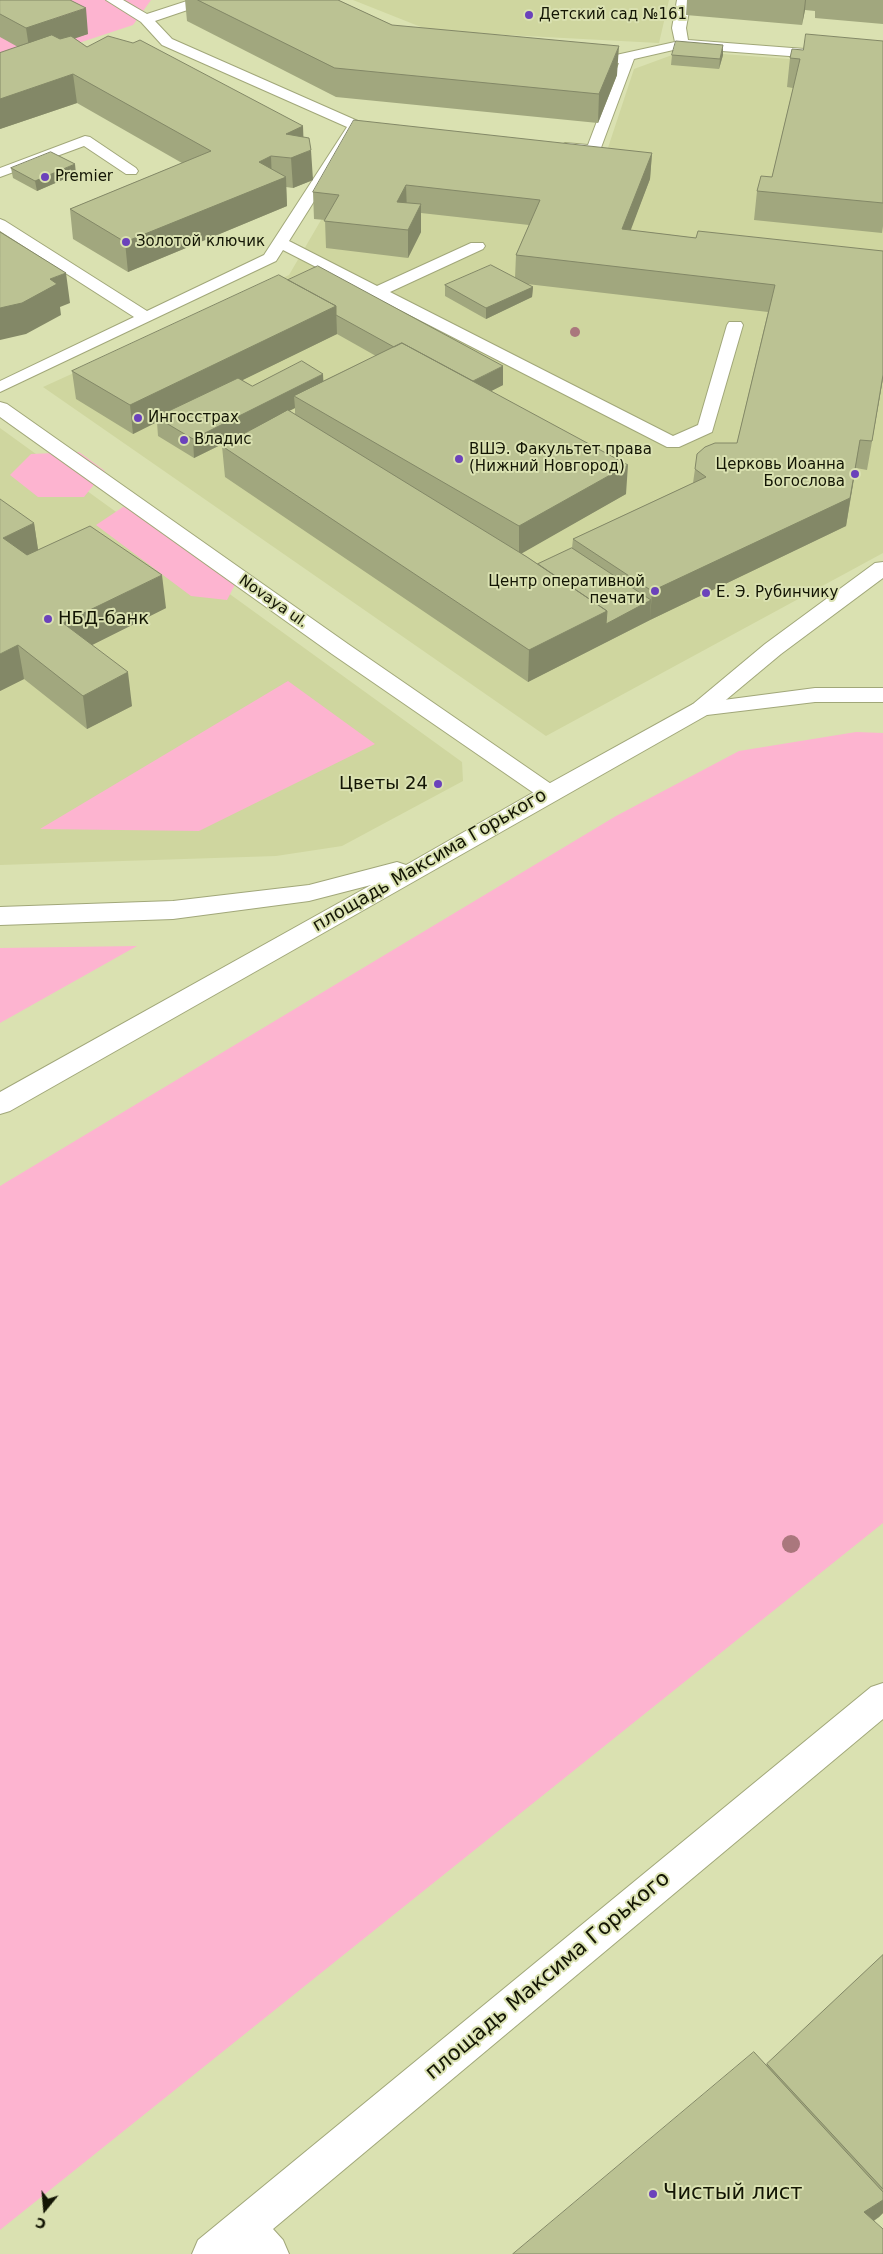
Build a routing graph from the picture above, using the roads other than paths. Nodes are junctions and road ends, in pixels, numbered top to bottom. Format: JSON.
{"nodes":[{"id":1,"x":113,"y":0,"type":"edge"},
{"id":2,"x":203,"y":0,"type":"edge"},
{"id":3,"x":684,"y":0,"type":"edge"},
{"id":4,"x":146,"y":19,"type":"junction"},
{"id":5,"x":682,"y":44,"type":"junction"},
{"id":6,"x":628,"y":56,"type":"junction"},
{"id":7,"x":568,"y":58,"type":"edge"},
{"id":8,"x":883,"y":59,"type":"edge"},
{"id":9,"x":355,"y":124,"type":"junction"},
{"id":10,"x":371,"y":126,"type":"edge"},
{"id":11,"x":554,"y":146,"type":"edge"},
{"id":12,"x":131,"y":171,"type":"dead end"},
{"id":13,"x":0,"y":173,"type":"edge"},
{"id":14,"x":0,"y":224,"type":"edge"},
{"id":15,"x":281,"y":243,"type":"junction"},
{"id":16,"x":477,"y":246,"type":"dead end"},
{"id":17,"x":377,"y":292,"type":"junction"},
{"id":18,"x":146,"y":317,"type":"junction"},
{"id":19,"x":735,"y":325,"type":"dead end"},
{"id":20,"x":0,"y":387,"type":"edge"},
{"id":21,"x":0,"y":408,"type":"edge"},
{"id":22,"x":883,"y":568,"type":"edge"},
{"id":23,"x":883,"y":694,"type":"edge"},
{"id":24,"x":702,"y":709,"type":"junction"},
{"id":25,"x":549,"y":793,"type":"junction"},
{"id":26,"x":437,"y":859,"type":"junction"},
{"id":27,"x":0,"y":916,"type":"edge"},
{"id":28,"x":0,"y":1104,"type":"edge"},
{"id":29,"x":883,"y":1698,"type":"edge"},
{"id":30,"x":257,"y":2241,"type":"edge"},
{"id":31,"x":212,"y":2254,"type":"edge"}],
"edges":[{"from":1,"to":4,"type":"lane"},
{"from":2,"to":4,"type":"lane"},
{"from":3,"to":5,"type":"lane"},
{"from":4,"to":9,"type":"lane"},
{"from":5,"to":6,"type":"lane"},
{"from":5,"to":8,"type":"lane"},
{"from":6,"to":7,"type":"lane"},
{"from":6,"to":11,"type":"lane"},
{"from":9,"to":10,"type":"lane"},
{"from":9,"to":15,"type":"lane"},
{"from":12,"to":13,"type":"lane"},
{"from":14,"to":18,"type":"lane"},
{"from":15,"to":17,"type":"lane"},
{"from":15,"to":18,"type":"lane"},
{"from":16,"to":17,"type":"lane"},
{"from":17,"to":19,"type":"lane"},
{"from":18,"to":20,"type":"lane"},
{"from":21,"to":25,"type":"main road","name":"Novaya ul."},
{"from":22,"to":24,"type":"main road"},
{"from":23,"to":24,"type":"main road","name":"площадь Максима Горького"},
{"from":24,"to":25,"type":"main road","name":"площадь Максима Горького"},
{"from":25,"to":26,"type":"main road","name":"площадь Максима Горького"},
{"from":26,"to":27,"type":"main road"},
{"from":26,"to":28,"type":"main road","name":"площадь Максима Горького"},
{"from":29,"to":30,"type":"main road","name":"площадь Максима Горького"},
{"from":30,"to":31,"type":"main road","name":"площадь Максима Горького"}]}
